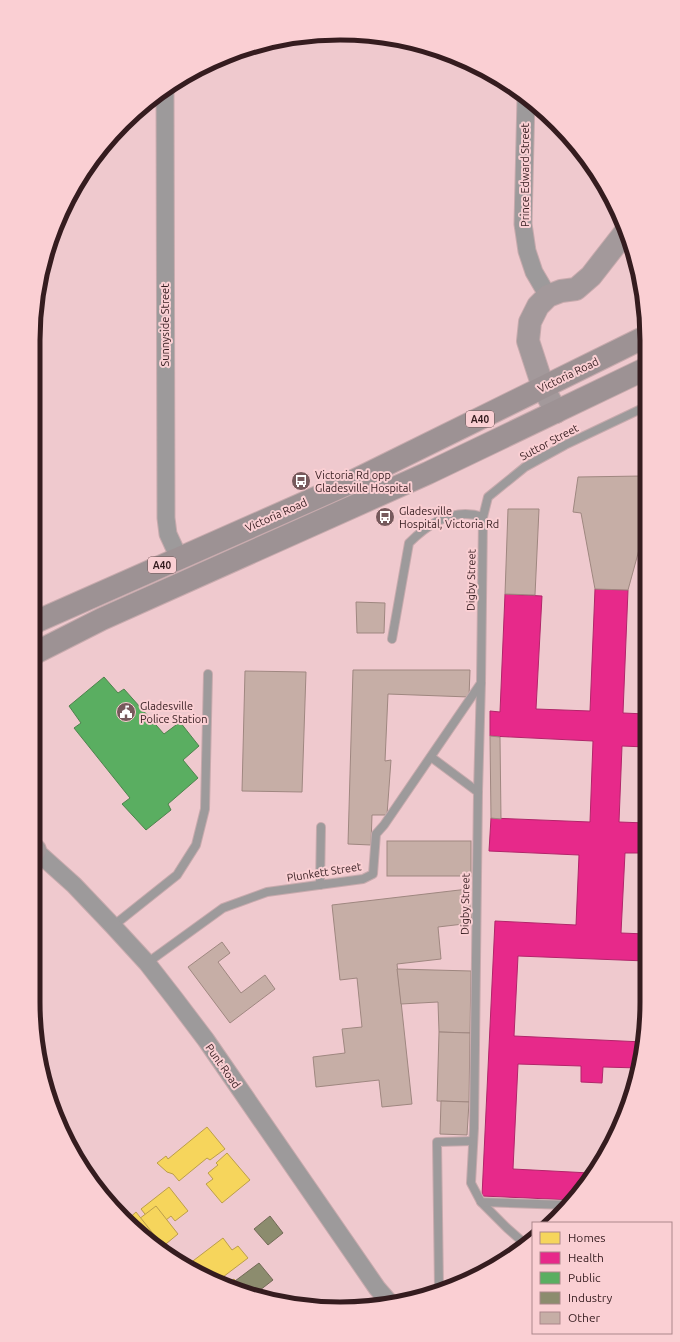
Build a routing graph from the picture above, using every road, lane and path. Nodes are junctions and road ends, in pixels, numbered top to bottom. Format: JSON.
{"nodes":[{"id":1,"x":165,"y":96,"type":"edge"},
{"id":2,"x":526,"y":104,"type":"edge"},
{"id":3,"x":621,"y":237,"type":"edge"},
{"id":4,"x":548,"y":296,"type":"junction"},
{"id":5,"x":640,"y":339,"type":"edge"},
{"id":6,"x":640,"y":371,"type":"edge"},
{"id":7,"x":543,"y":387,"type":"junction"},
{"id":8,"x":640,"y":409,"type":"edge"},
{"id":9,"x":556,"y":412,"type":"junction"},
{"id":10,"x":483,"y":517,"type":"junction"},
{"id":11,"x":179,"y":558,"type":"junction"},
{"id":12,"x":40,"y":620,"type":"edge"},
{"id":13,"x":392,"y":639,"type":"dead end"},
{"id":14,"x":40,"y":650,"type":"edge"},
{"id":15,"x":208,"y":674,"type":"dead end"},
{"id":16,"x":481,"y":682,"type":"junction"},
{"id":17,"x":431,"y":757,"type":"junction"},
{"id":18,"x":478,"y":792,"type":"junction"},
{"id":19,"x":321,"y":827,"type":"dead end"},
{"id":20,"x":40,"y":855,"type":"edge"},
{"id":21,"x":320,"y":885,"type":"junction"},
{"id":22,"x":113,"y":926,"type":"junction"},
{"id":23,"x":147,"y":963,"type":"junction"},
{"id":24,"x":473,"y":1140,"type":"junction"},
{"id":25,"x":482,"y":1202,"type":"junction"},
{"id":26,"x":561,"y":1205,"type":"edge"},
{"id":27,"x":522,"y":1241,"type":"edge"},
{"id":28,"x":439,"y":1285,"type":"edge"},
{"id":29,"x":386,"y":1298,"type":"edge"}],
"edges":[{"from":1,"to":11,"type":"street","name":"Sunnyside Street"},
{"from":2,"to":4,"type":"street","name":"Prince Edward Street"},
{"from":3,"to":4,"type":"street"},
{"from":4,"to":7,"type":"street"},
{"from":5,"to":7,"type":"highway","name":"Victoria Road","number":"A40"},
{"from":6,"to":9,"type":"highway","number":"A40"},
{"from":7,"to":9,"type":"street"},
{"from":7,"to":11,"type":"highway","name":"Victoria Road","number":"A40"},
{"from":8,"to":10,"type":"lane","name":"Suttor Street"},
{"from":9,"to":14,"type":"highway","number":"A40"},
{"from":10,"to":13,"type":"lane"},
{"from":10,"to":16,"type":"lane","name":"Digby Street"},
{"from":11,"to":12,"type":"highway","name":"Victoria Road","number":"A40"},
{"from":15,"to":22,"type":"lane"},
{"from":16,"to":17,"type":"lane","name":"Plunkett Street"},
{"from":16,"to":18,"type":"lane","name":"Digby Street"},
{"from":17,"to":18,"type":"lane"},
{"from":17,"to":21,"type":"lane","name":"Plunkett Street"},
{"from":18,"to":24,"type":"lane","name":"Digby Street"},
{"from":19,"to":21,"type":"lane"},
{"from":20,"to":22,"type":"street","name":"Punt Road"},
{"from":21,"to":23,"type":"lane","name":"Plunkett Street"},
{"from":22,"to":23,"type":"street","name":"Punt Road"},
{"from":23,"to":29,"type":"street","name":"Punt Road"},
{"from":24,"to":25,"type":"lane","name":"Digby Street"},
{"from":24,"to":28,"type":"lane"},
{"from":25,"to":26,"type":"lane"},
{"from":25,"to":27,"type":"lane","name":"Digby Street"}]}
